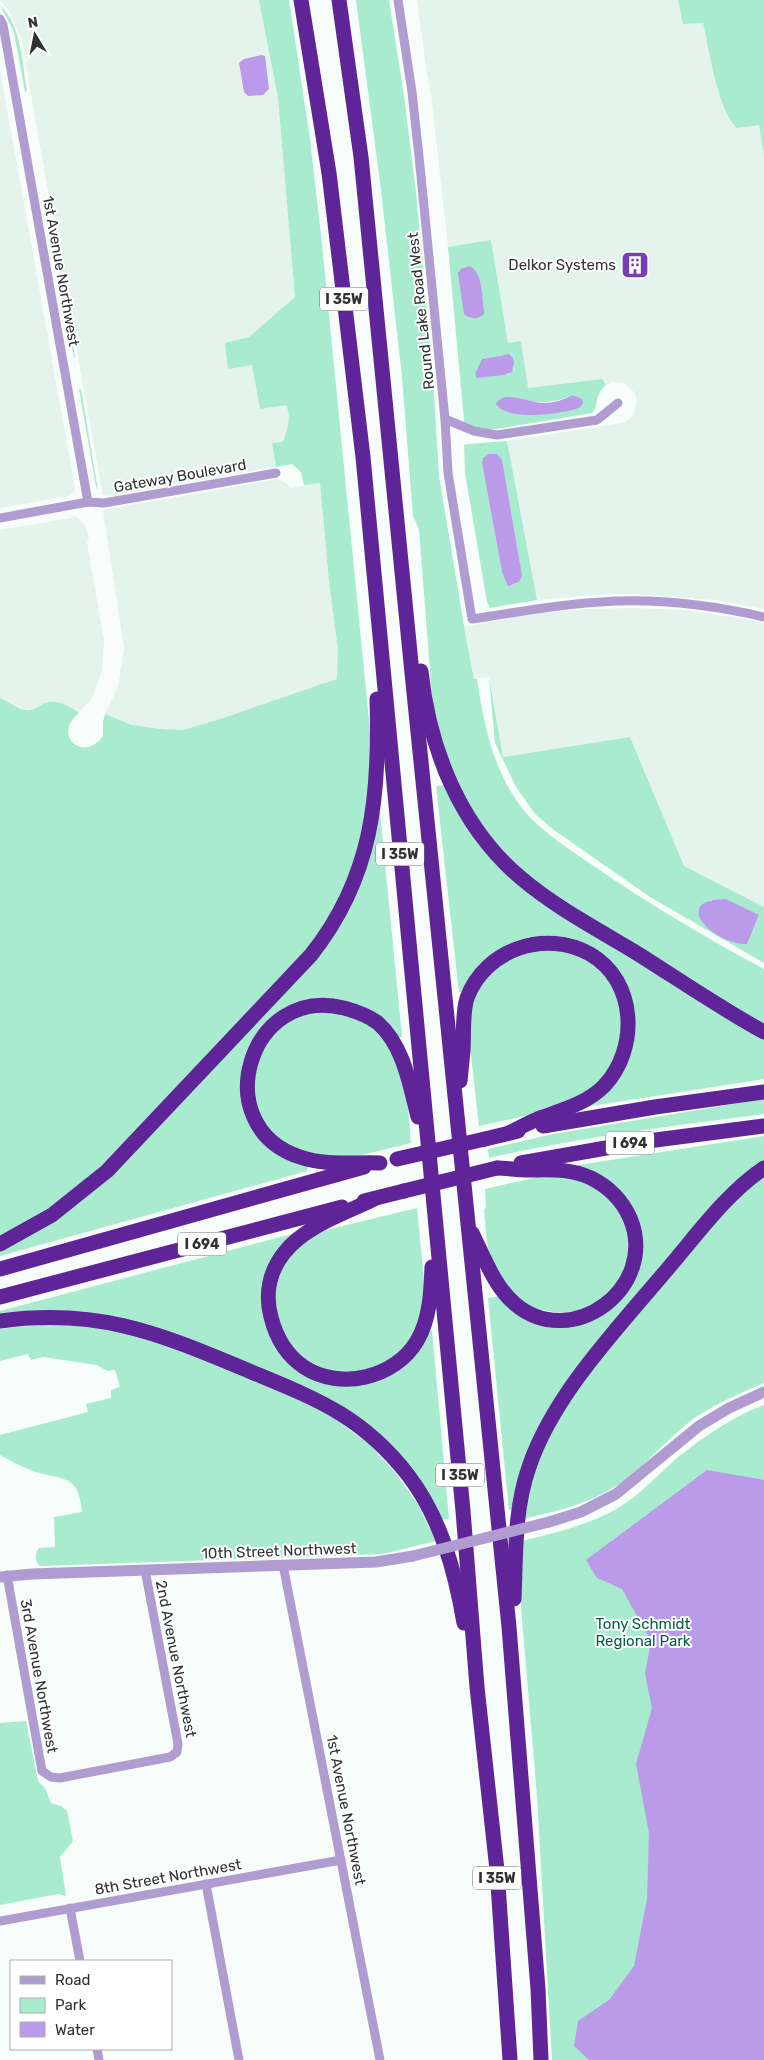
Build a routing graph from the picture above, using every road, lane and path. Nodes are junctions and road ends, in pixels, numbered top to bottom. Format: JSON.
{"nodes":[{"id":1,"x":301,"y":0,"type":"edge"},
{"id":2,"x":340,"y":0,"type":"edge"},
{"id":3,"x":398,"y":0,"type":"edge"},
{"id":4,"x":0,"y":19,"type":"edge"},
{"id":5,"x":0,"y":34,"type":"edge"},
{"id":6,"x":7,"y":45,"type":"junction"},
{"id":7,"x":618,"y":403,"type":"dead end"},
{"id":8,"x":445,"y":419,"type":"junction"},
{"id":9,"x":392,"y":468,"type":"junction"},
{"id":10,"x":276,"y":472,"type":"dead end"},
{"id":11,"x":88,"y":502,"type":"junction"},
{"id":12,"x":0,"y":518,"type":"edge"},
{"id":13,"x":372,"y":543,"type":"junction"},
{"id":14,"x":764,"y":617,"type":"edge"},
{"id":15,"x":764,"y":1032,"type":"edge"},
{"id":16,"x":764,"y":1092,"type":"edge"},
{"id":17,"x":457,"y":1115,"type":"junction"},
{"id":18,"x":764,"y":1126,"type":"edge"},
{"id":19,"x":509,"y":1133,"type":"junction"},
{"id":20,"x":380,"y":1163,"type":"junction"},
{"id":21,"x":430,"y":1165,"type":"junction"},
{"id":22,"x":497,"y":1168,"type":"junction"},
{"id":23,"x":764,"y":1168,"type":"edge"},
{"id":24,"x":374,"y":1199,"type":"junction"},
{"id":25,"x":434,"y":1201,"type":"junction"},
{"id":26,"x":468,"y":1225,"type":"junction"},
{"id":27,"x":0,"y":1244,"type":"edge"},
{"id":28,"x":0,"y":1269,"type":"edge"},
{"id":29,"x":0,"y":1296,"type":"edge"},
{"id":30,"x":0,"y":1321,"type":"edge"},
{"id":31,"x":764,"y":1392,"type":"edge"},
{"id":32,"x":283,"y":1565,"type":"junction"},
{"id":33,"x":146,"y":1570,"type":"junction"},
{"id":34,"x":2,"y":1575,"type":"edge"},
{"id":35,"x":509,"y":1627,"type":"junction"},
{"id":36,"x":484,"y":1749,"type":"junction"},
{"id":37,"x":51,"y":1777,"type":"joint"},
{"id":38,"x":341,"y":1860,"type":"junction"},
{"id":39,"x":206,"y":1884,"type":"junction"},
{"id":40,"x":70,"y":1908,"type":"junction"},
{"id":41,"x":0,"y":1921,"type":"edge"},
{"id":42,"x":80,"y":1960,"type":"edge"},
{"id":43,"x":239,"y":2060,"type":"edge"},
{"id":44,"x":380,"y":2060,"type":"edge"},
{"id":45,"x":510,"y":2060,"type":"edge"},
{"id":46,"x":541,"y":2060,"type":"edge"}],
"edges":[{"from":1,"to":13,"type":"highway","number":"I 35W"},
{"from":2,"to":9,"type":"highway","number":"I 35W"},
{"from":3,"to":8,"type":"street","name":"Round Lake Road West"},
{"from":4,"to":6,"type":"street","name":"1st Avenue Northwest"},
{"from":5,"to":6,"type":"street","name":"1st Avenue Northwest"},
{"from":6,"to":11,"type":"street","name":"1st Avenue Northwest"},
{"from":7,"to":8,"type":"street"},
{"from":8,"to":14,"type":"street","name":"Round Lake Road West"},
{"from":9,"to":15,"type":"highway"},
{"from":9,"to":17,"type":"highway","number":"I 35W"},
{"from":10,"to":11,"type":"street","name":"Gateway Boulevard"},
{"from":11,"to":12,"type":"street","name":"Gateway Boulevard"},
{"from":13,"to":21,"type":"highway","number":"I 35W"},
{"from":13,"to":27,"type":"highway"},
{"from":16,"to":19,"type":"highway","number":"I 694"},
{"from":17,"to":19,"type":"highway"},
{"from":17,"to":26,"type":"highway","number":"I 35W"},
{"from":18,"to":22,"type":"highway","number":"I 694"},
{"from":19,"to":20,"type":"highway","number":"I 694","bridge":true},
{"from":20,"to":21,"type":"highway"},
{"from":20,"to":28,"type":"highway","number":"I 694"},
{"from":21,"to":25,"type":"highway","number":"I 35W"},
{"from":22,"to":24,"type":"highway","number":"I 694","bridge":true},
{"from":22,"to":26,"type":"highway"},
{"from":23,"to":35,"type":"highway"},
{"from":24,"to":25,"type":"highway"},
{"from":24,"to":29,"type":"highway","number":"I 694"},
{"from":25,"to":36,"type":"highway","number":"I 35W"},
{"from":26,"to":35,"type":"highway","number":"I 35W"},
{"from":30,"to":36,"type":"highway"},
{"from":31,"to":32,"type":"street","name":"10th Street Northwest","bridge":true},
{"from":32,"to":33,"type":"street","name":"10th Street Northwest"},
{"from":32,"to":38,"type":"street","name":"1st Avenue Northwest"},
{"from":33,"to":34,"type":"street","name":"10th Street Northwest"},
{"from":33,"to":37,"type":"street","name":"2nd Avenue Northwest"},
{"from":34,"to":37,"type":"street","name":"3rd Avenue Northwest"},
{"from":35,"to":46,"type":"highway","number":"I 35W"},
{"from":36,"to":45,"type":"highway","number":"I 35W"},
{"from":38,"to":39,"type":"street","name":"8th Street Northwest"},
{"from":38,"to":44,"type":"street","name":"1st Avenue Northwest"},
{"from":39,"to":40,"type":"street","name":"8th Street Northwest"},
{"from":39,"to":43,"type":"street"},
{"from":40,"to":41,"type":"street","name":"8th Street Northwest"},
{"from":40,"to":42,"type":"street"}]}
